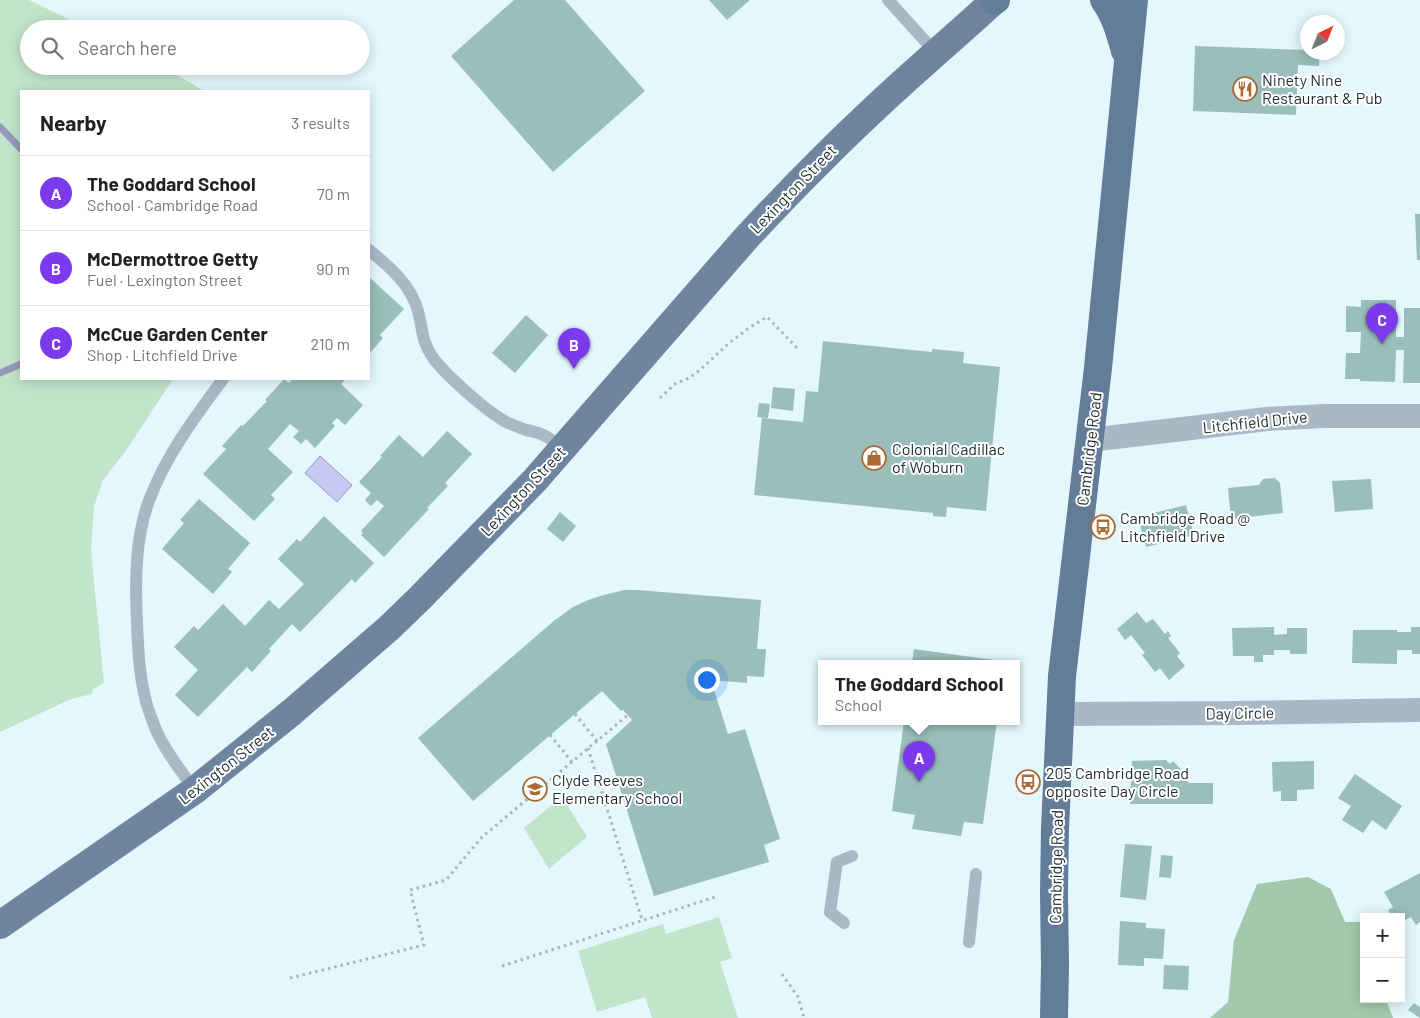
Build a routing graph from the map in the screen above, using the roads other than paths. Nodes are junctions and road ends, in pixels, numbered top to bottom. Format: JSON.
{"nodes":[{"id":1,"x":888,"y":0,"type":"edge"},
{"id":2,"x":995,"y":0,"type":"edge"},
{"id":3,"x":1104,"y":0,"type":"edge"},
{"id":4,"x":1134,"y":0,"type":"edge"},
{"id":5,"x":936,"y":53,"type":"junction"},
{"id":6,"x":1128,"y":60,"type":"junction"},
{"id":7,"x":370,"y":251,"type":"edge"},
{"id":8,"x":222,"y":380,"type":"edge"},
{"id":9,"x":1420,"y":416,"type":"edge"},
{"id":10,"x":1090,"y":440,"type":"junction"},
{"id":11,"x":563,"y":448,"type":"junction"},
{"id":12,"x":1420,"y":710,"type":"edge"},
{"id":13,"x":1060,"y":714,"type":"junction"},
{"id":14,"x":195,"y":790,"type":"junction"},
{"id":15,"x":852,"y":856,"type":"dead end"},
{"id":16,"x":976,"y":874,"type":"dead end"},
{"id":17,"x":844,"y":923,"type":"dead end"},
{"id":18,"x":0,"y":925,"type":"edge"},
{"id":19,"x":969,"y":942,"type":"dead end"},
{"id":20,"x":1054,"y":1018,"type":"edge"}],
"edges":[{"from":1,"to":5,"type":"lane"},
{"from":2,"to":5,"type":"main road","name":"Lexington Street"},
{"from":3,"to":6,"type":"highway"},
{"from":4,"to":6,"type":"highway","name":"Cambridge Road"},
{"from":5,"to":11,"type":"main road","name":"Lexington Street"},
{"from":6,"to":10,"type":"highway","name":"Cambridge Road"},
{"from":7,"to":11,"type":"lane"},
{"from":8,"to":14,"type":"lane"},
{"from":9,"to":10,"type":"street","name":"Litchfield Drive"},
{"from":10,"to":13,"type":"highway","name":"Cambridge Road"},
{"from":11,"to":14,"type":"main road","name":"Lexington Street"},
{"from":12,"to":13,"type":"street","name":"Day Circle"},
{"from":13,"to":20,"type":"highway","name":"Cambridge Road"},
{"from":14,"to":18,"type":"main road","name":"Lexington Street"},
{"from":15,"to":17,"type":"lane"},
{"from":16,"to":19,"type":"lane"}]}
